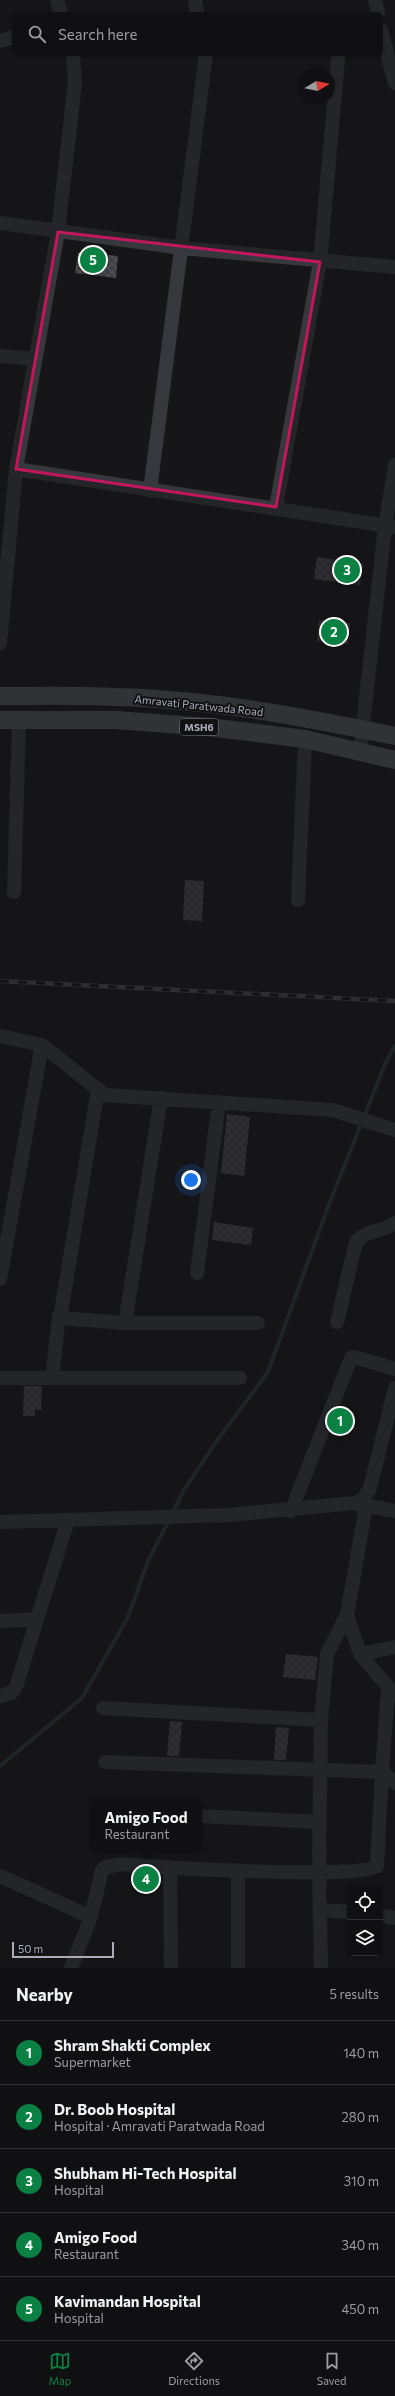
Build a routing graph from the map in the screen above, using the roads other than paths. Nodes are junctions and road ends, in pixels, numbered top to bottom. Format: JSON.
{"nodes":[{"id":1,"x":57,"y":0,"type":"edge"},
{"id":2,"x":195,"y":0,"type":"edge"},
{"id":3,"x":374,"y":0,"type":"edge"},
{"id":4,"x":60,"y":12,"type":"edge"},
{"id":5,"x":197,"y":12,"type":"edge"},
{"id":6,"x":377,"y":12,"type":"edge"},
{"id":7,"x":383,"y":34,"type":"edge"},
{"id":8,"x":12,"y":37,"type":"edge"},
{"id":9,"x":0,"y":41,"type":"edge"},
{"id":10,"x":390,"y":46,"type":"edge"},
{"id":11,"x":73,"y":56,"type":"edge"},
{"id":12,"x":206,"y":56,"type":"edge"},
{"id":13,"x":338,"y":59,"type":"dead end"},
{"id":14,"x":395,"y":83,"type":"edge"},
{"id":15,"x":0,"y":223,"type":"edge"},
{"id":16,"x":58,"y":232,"type":"junction"},
{"id":17,"x":182,"y":248,"type":"junction"},
{"id":18,"x":320,"y":262,"type":"junction"},
{"id":19,"x":395,"y":267,"type":"edge"},
{"id":20,"x":0,"y":356,"type":"edge"},
{"id":21,"x":35,"y":359,"type":"junction"},
{"id":22,"x":395,"y":465,"type":"edge"},
{"id":23,"x":16,"y":469,"type":"junction"},
{"id":24,"x":150,"y":491,"type":"junction"},
{"id":25,"x":276,"y":507,"type":"junction"},
{"id":26,"x":390,"y":526,"type":"edge"},
{"id":27,"x":0,"y":643,"type":"edge"},
{"id":28,"x":0,"y":696,"type":"edge"},
{"id":29,"x":0,"y":720,"type":"edge"},
{"id":30,"x":19,"y":720,"type":"junction"},
{"id":31,"x":362,"y":729,"type":"junction"},
{"id":32,"x":395,"y":736,"type":"edge"},
{"id":33,"x":305,"y":740,"type":"junction"},
{"id":34,"x":360,"y":752,"type":"junction"},
{"id":35,"x":395,"y":760,"type":"edge"},
{"id":36,"x":14,"y":892,"type":"dead end"},
{"id":37,"x":298,"y":900,"type":"dead end"},
{"id":38,"x":0,"y":1036,"type":"edge"},
{"id":39,"x":42,"y":1045,"type":"junction"},
{"id":40,"x":98,"y":1089,"type":"junction"},
{"id":41,"x":161,"y":1098,"type":"junction"},
{"id":42,"x":219,"y":1102,"type":"junction"},
{"id":43,"x":390,"y":1129,"type":"edge"},
{"id":44,"x":395,"y":1222,"type":"edge"},
{"id":45,"x":197,"y":1274,"type":"dead end"},
{"id":46,"x":0,"y":1279,"type":"edge"},
{"id":47,"x":59,"y":1316,"type":"junction"},
{"id":48,"x":337,"y":1322,"type":"dead end"},
{"id":49,"x":125,"y":1323,"type":"junction"},
{"id":50,"x":258,"y":1324,"type":"dead end"},
{"id":51,"x":395,"y":1369,"type":"edge"},
{"id":52,"x":0,"y":1378,"type":"edge"},
{"id":53,"x":52,"y":1378,"type":"junction"},
{"id":54,"x":240,"y":1378,"type":"dead end"},
{"id":55,"x":395,"y":1388,"type":"edge"},
{"id":56,"x":392,"y":1414,"type":"edge"},
{"id":57,"x":361,"y":1505,"type":"junction"},
{"id":58,"x":291,"y":1511,"type":"junction"},
{"id":59,"x":395,"y":1511,"type":"edge"},
{"id":60,"x":68,"y":1520,"type":"junction"},
{"id":61,"x":0,"y":1522,"type":"edge"},
{"id":62,"x":346,"y":1615,"type":"junction"},
{"id":63,"x":37,"y":1619,"type":"junction"},
{"id":64,"x":0,"y":1621,"type":"edge"},
{"id":65,"x":395,"y":1647,"type":"edge"},
{"id":66,"x":360,"y":1654,"type":"junction"},
{"id":67,"x":392,"y":1692,"type":"edge"},
{"id":68,"x":0,"y":1696,"type":"edge"},
{"id":69,"x":103,"y":1708,"type":"dead end"},
{"id":70,"x":321,"y":1720,"type":"junction"},
{"id":71,"x":105,"y":1762,"type":"dead end"},
{"id":72,"x":321,"y":1769,"type":"junction"},
{"id":73,"x":382,"y":1772,"type":"junction"},
{"id":74,"x":395,"y":1783,"type":"edge"},
{"id":75,"x":202,"y":1816,"type":"edge"},
{"id":76,"x":319,"y":1822,"type":"junction"},
{"id":77,"x":170,"y":1867,"type":"junction"},
{"id":78,"x":238,"y":1871,"type":"junction"},
{"id":79,"x":319,"y":1871,"type":"junction"},
{"id":80,"x":0,"y":1876,"type":"edge"},
{"id":81,"x":320,"y":1910,"type":"junction"},
{"id":82,"x":347,"y":1912,"type":"edge"},
{"id":83,"x":91,"y":1916,"type":"junction"},
{"id":84,"x":383,"y":1916,"type":"edge"},
{"id":85,"x":395,"y":1918,"type":"edge"},
{"id":86,"x":72,"y":1968,"type":"edge"},
{"id":87,"x":171,"y":1968,"type":"edge"},
{"id":88,"x":238,"y":1968,"type":"edge"},
{"id":89,"x":321,"y":1968,"type":"edge"}],
"edges":[{"from":1,"to":4,"type":"street"},
{"from":2,"to":5,"type":"street"},
{"from":3,"to":6,"type":"street"},
{"from":7,"to":10,"type":"street"},
{"from":8,"to":9,"type":"street"},
{"from":10,"to":14,"type":"street"},
{"from":11,"to":16,"type":"street"},
{"from":12,"to":17,"type":"street"},
{"from":13,"to":18,"type":"street"},
{"from":15,"to":16,"type":"street"},
{"from":16,"to":17,"type":"street"},
{"from":16,"to":21,"type":"street"},
{"from":17,"to":18,"type":"street"},
{"from":17,"to":24,"type":"street"},
{"from":18,"to":19,"type":"street"},
{"from":18,"to":25,"type":"street"},
{"from":20,"to":21,"type":"street"},
{"from":21,"to":23,"type":"street"},
{"from":22,"to":26,"type":"street"},
{"from":23,"to":24,"type":"street"},
{"from":23,"to":27,"type":"street"},
{"from":24,"to":25,"type":"street"},
{"from":25,"to":26,"type":"street"},
{"from":26,"to":31,"type":"street"},
{"from":28,"to":31,"type":"main road","name":"Amravati Paratwada Road","number":"MSH6"},
{"from":29,"to":30,"type":"main road","number":"MSH6"},
{"from":30,"to":33,"type":"main road","number":"MSH6"},
{"from":30,"to":36,"type":"street"},
{"from":31,"to":32,"type":"main road","name":"Amravati Paratwada Road","number":"MSH6"},
{"from":31,"to":34,"type":"street"},
{"from":33,"to":34,"type":"main road","number":"MSH6"},
{"from":33,"to":37,"type":"street"},
{"from":34,"to":35,"type":"main road","number":"MSH6"},
{"from":38,"to":39,"type":"street"},
{"from":39,"to":40,"type":"street"},
{"from":39,"to":46,"type":"street"},
{"from":40,"to":41,"type":"street"},
{"from":40,"to":47,"type":"street"},
{"from":41,"to":42,"type":"street"},
{"from":41,"to":49,"type":"street"},
{"from":42,"to":43,"type":"street"},
{"from":42,"to":45,"type":"street"},
{"from":44,"to":48,"type":"street"},
{"from":47,"to":49,"type":"street"},
{"from":47,"to":53,"type":"street"},
{"from":49,"to":50,"type":"street"},
{"from":51,"to":58,"type":"street"},
{"from":52,"to":53,"type":"street"},
{"from":53,"to":54,"type":"street"},
{"from":55,"to":56,"type":"street"},
{"from":56,"to":57,"type":"street"},
{"from":57,"to":58,"type":"street"},
{"from":57,"to":59,"type":"street"},
{"from":57,"to":62,"type":"street"},
{"from":58,"to":60,"type":"street"},
{"from":60,"to":61,"type":"street"},
{"from":60,"to":63,"type":"street"},
{"from":62,"to":66,"type":"street"},
{"from":62,"to":70,"type":"street"},
{"from":63,"to":64,"type":"street"},
{"from":63,"to":68,"type":"street"},
{"from":65,"to":66,"type":"street"},
{"from":66,"to":67,"type":"street"},
{"from":67,"to":73,"type":"street"},
{"from":69,"to":70,"type":"street"},
{"from":70,"to":72,"type":"street"},
{"from":71,"to":72,"type":"street"},
{"from":72,"to":73,"type":"street"},
{"from":72,"to":76,"type":"street"},
{"from":73,"to":74,"type":"street"},
{"from":73,"to":79,"type":"street"},
{"from":75,"to":76,"type":"street"},
{"from":76,"to":79,"type":"street"},
{"from":77,"to":78,"type":"street"},
{"from":77,"to":83,"type":"street"},
{"from":77,"to":87,"type":"street"},
{"from":78,"to":79,"type":"street"},
{"from":78,"to":88,"type":"street"},
{"from":79,"to":81,"type":"street"},
{"from":80,"to":83,"type":"street"},
{"from":81,"to":82,"type":"street"},
{"from":81,"to":89,"type":"street"},
{"from":83,"to":86,"type":"street"},
{"from":84,"to":85,"type":"street"}]}
